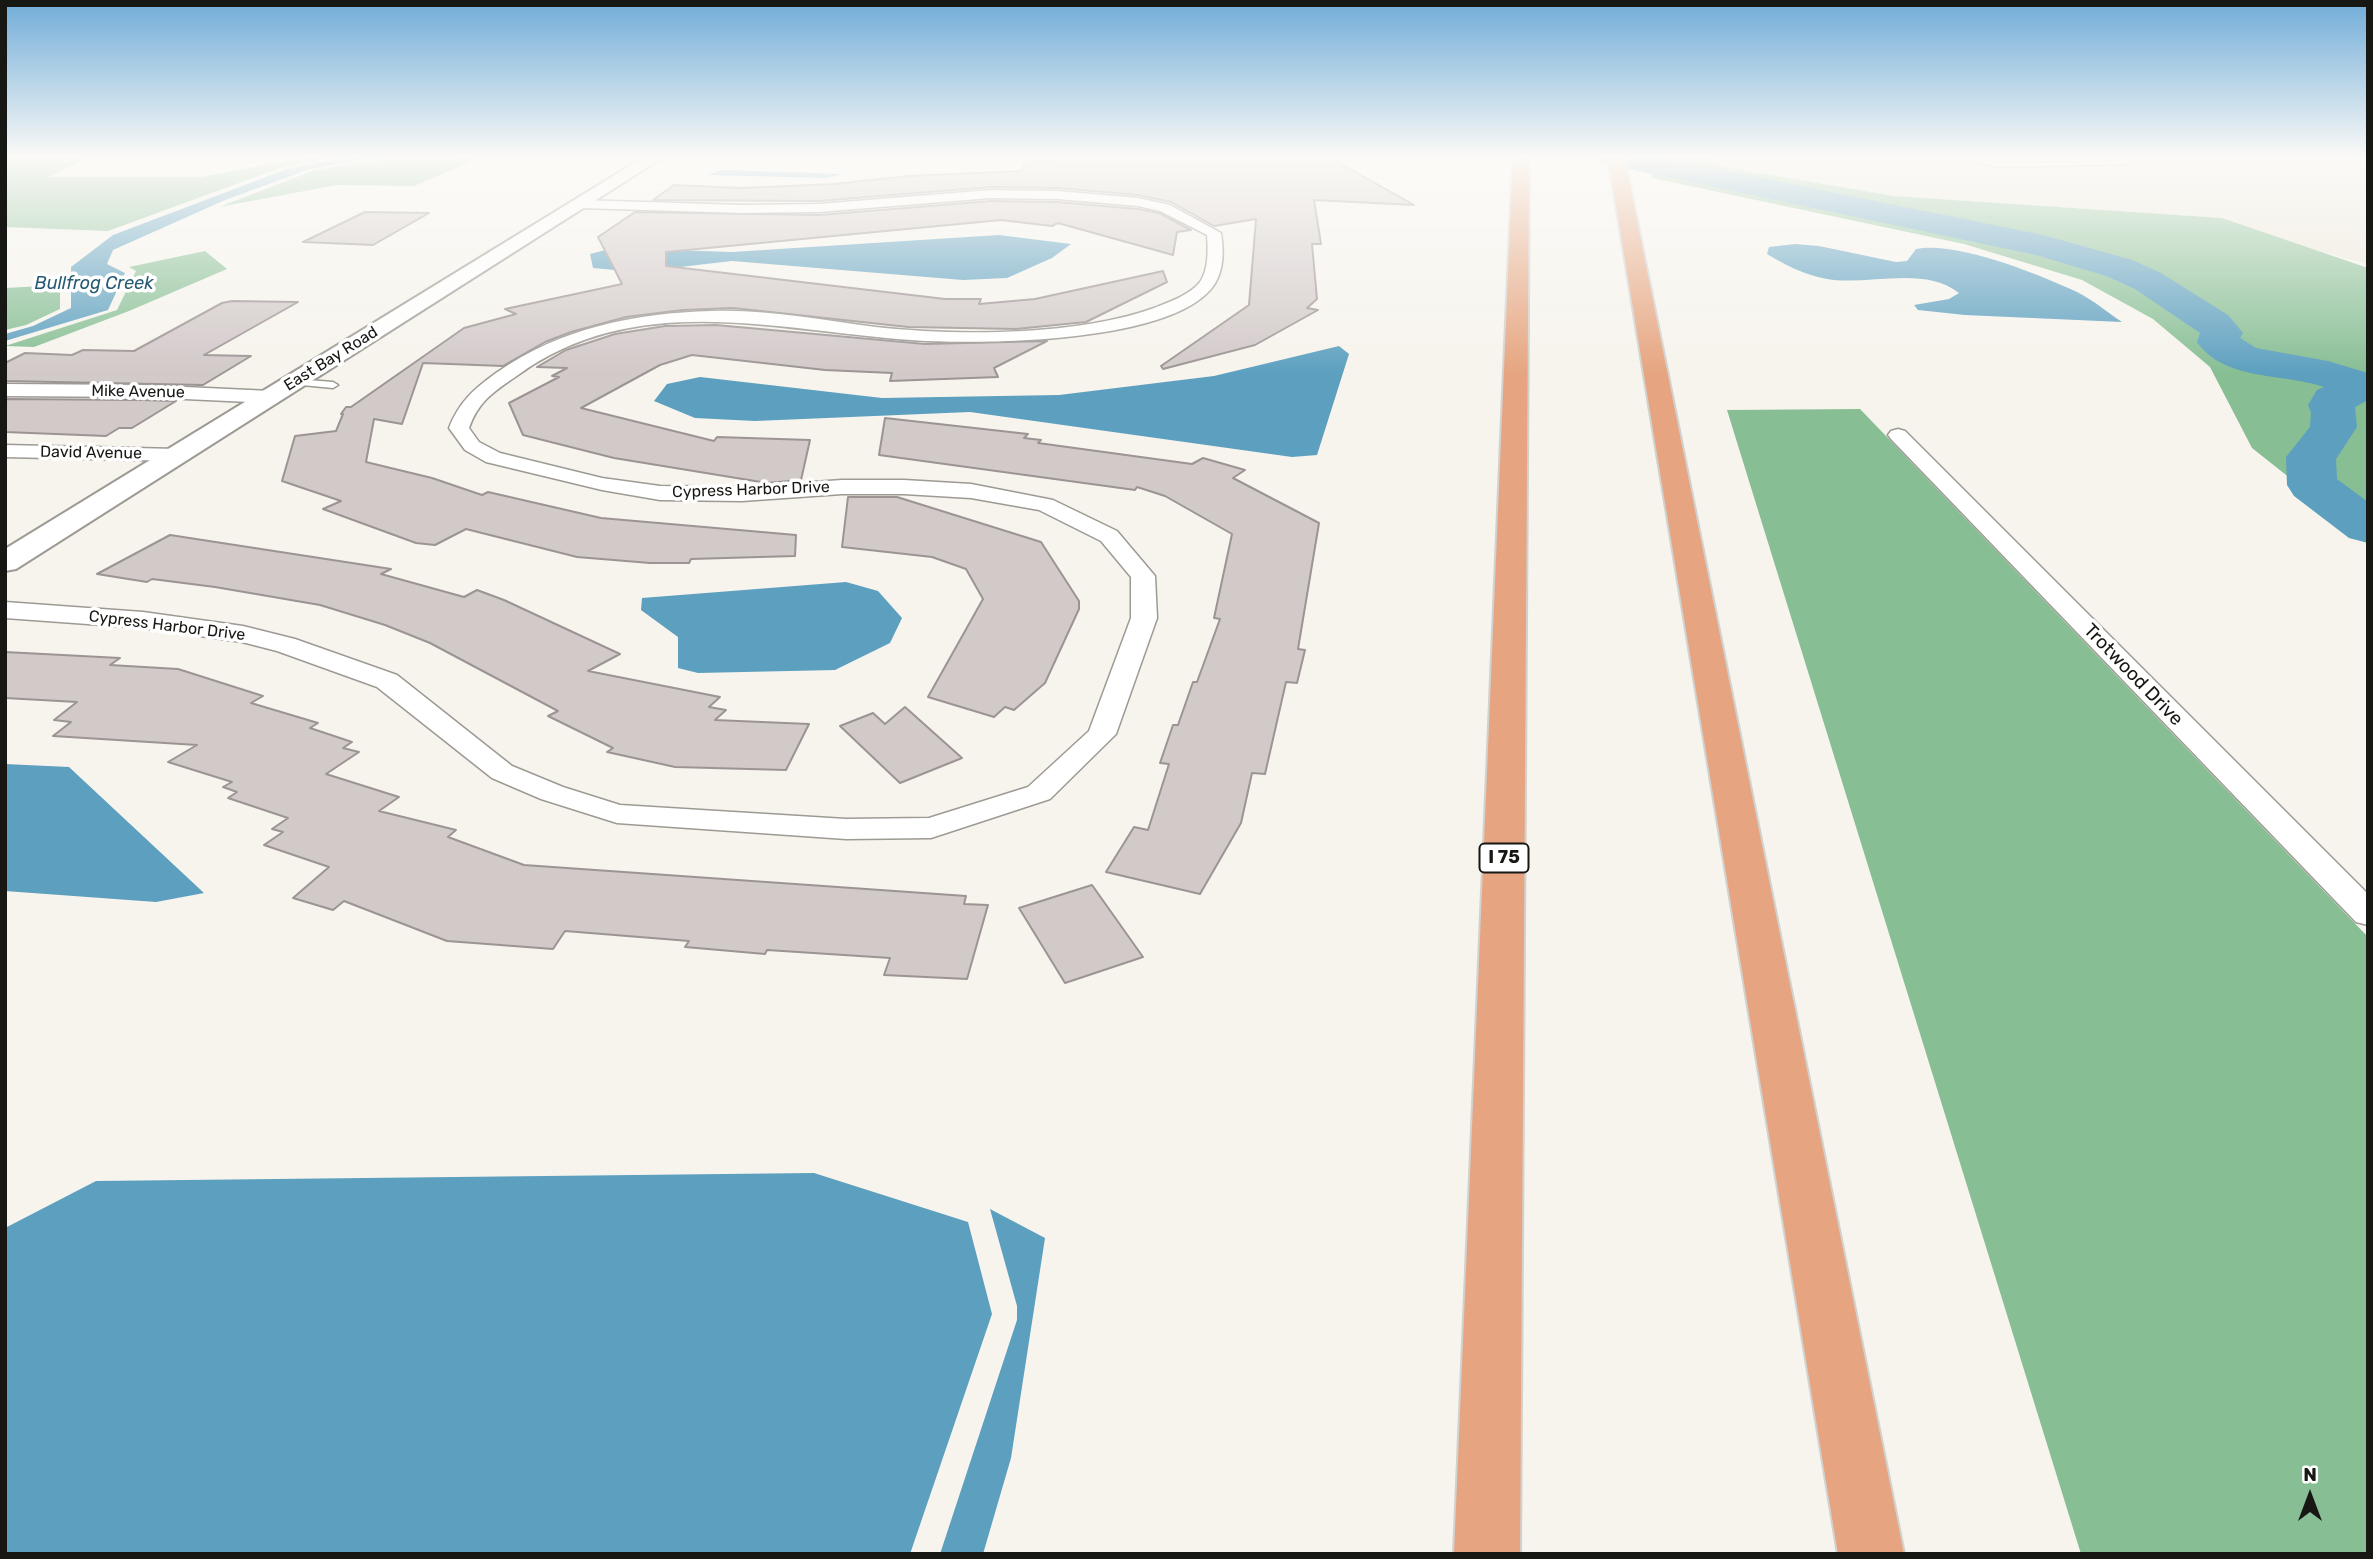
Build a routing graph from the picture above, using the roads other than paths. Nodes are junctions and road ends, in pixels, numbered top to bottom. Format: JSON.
{"nodes":[{"id":1,"x":540,"y":229,"type":"edge"},
{"id":2,"x":1206,"y":229,"type":"edge"},
{"id":3,"x":1519,"y":229,"type":"edge"},
{"id":4,"x":1629,"y":229,"type":"edge"},
{"id":5,"x":295,"y":382,"type":"junction"},
{"id":6,"x":334,"y":385,"type":"dead end"},
{"id":7,"x":5,"y":390,"type":"edge"},
{"id":8,"x":271,"y":397,"type":"junction"},
{"id":9,"x":1898,"y":435,"type":"dead end"},
{"id":10,"x":5,"y":452,"type":"edge"},
{"id":11,"x":177,"y":455,"type":"junction"},
{"id":12,"x":5,"y":562,"type":"edge"},
{"id":13,"x":5,"y":610,"type":"edge"},
{"id":14,"x":2368,"y":914,"type":"edge"},
{"id":15,"x":1487,"y":1554,"type":"edge"},
{"id":16,"x":1871,"y":1554,"type":"edge"}],
"edges":[{"from":1,"to":5,"type":"street","name":"East Bay Road"},
{"from":2,"to":13,"type":"street","name":"Cypress Harbor Drive"},
{"from":3,"to":15,"type":"highway","number":"I 75"},
{"from":4,"to":16,"type":"highway"},
{"from":5,"to":6,"type":"lane"},
{"from":5,"to":8,"type":"street","name":"East Bay Road"},
{"from":7,"to":8,"type":"street","name":"Mike Avenue"},
{"from":8,"to":11,"type":"street","name":"East Bay Road"},
{"from":9,"to":14,"type":"street","name":"Trotwood Drive"},
{"from":10,"to":11,"type":"street","name":"David Avenue"},
{"from":11,"to":12,"type":"street","name":"East Bay Road"}]}
